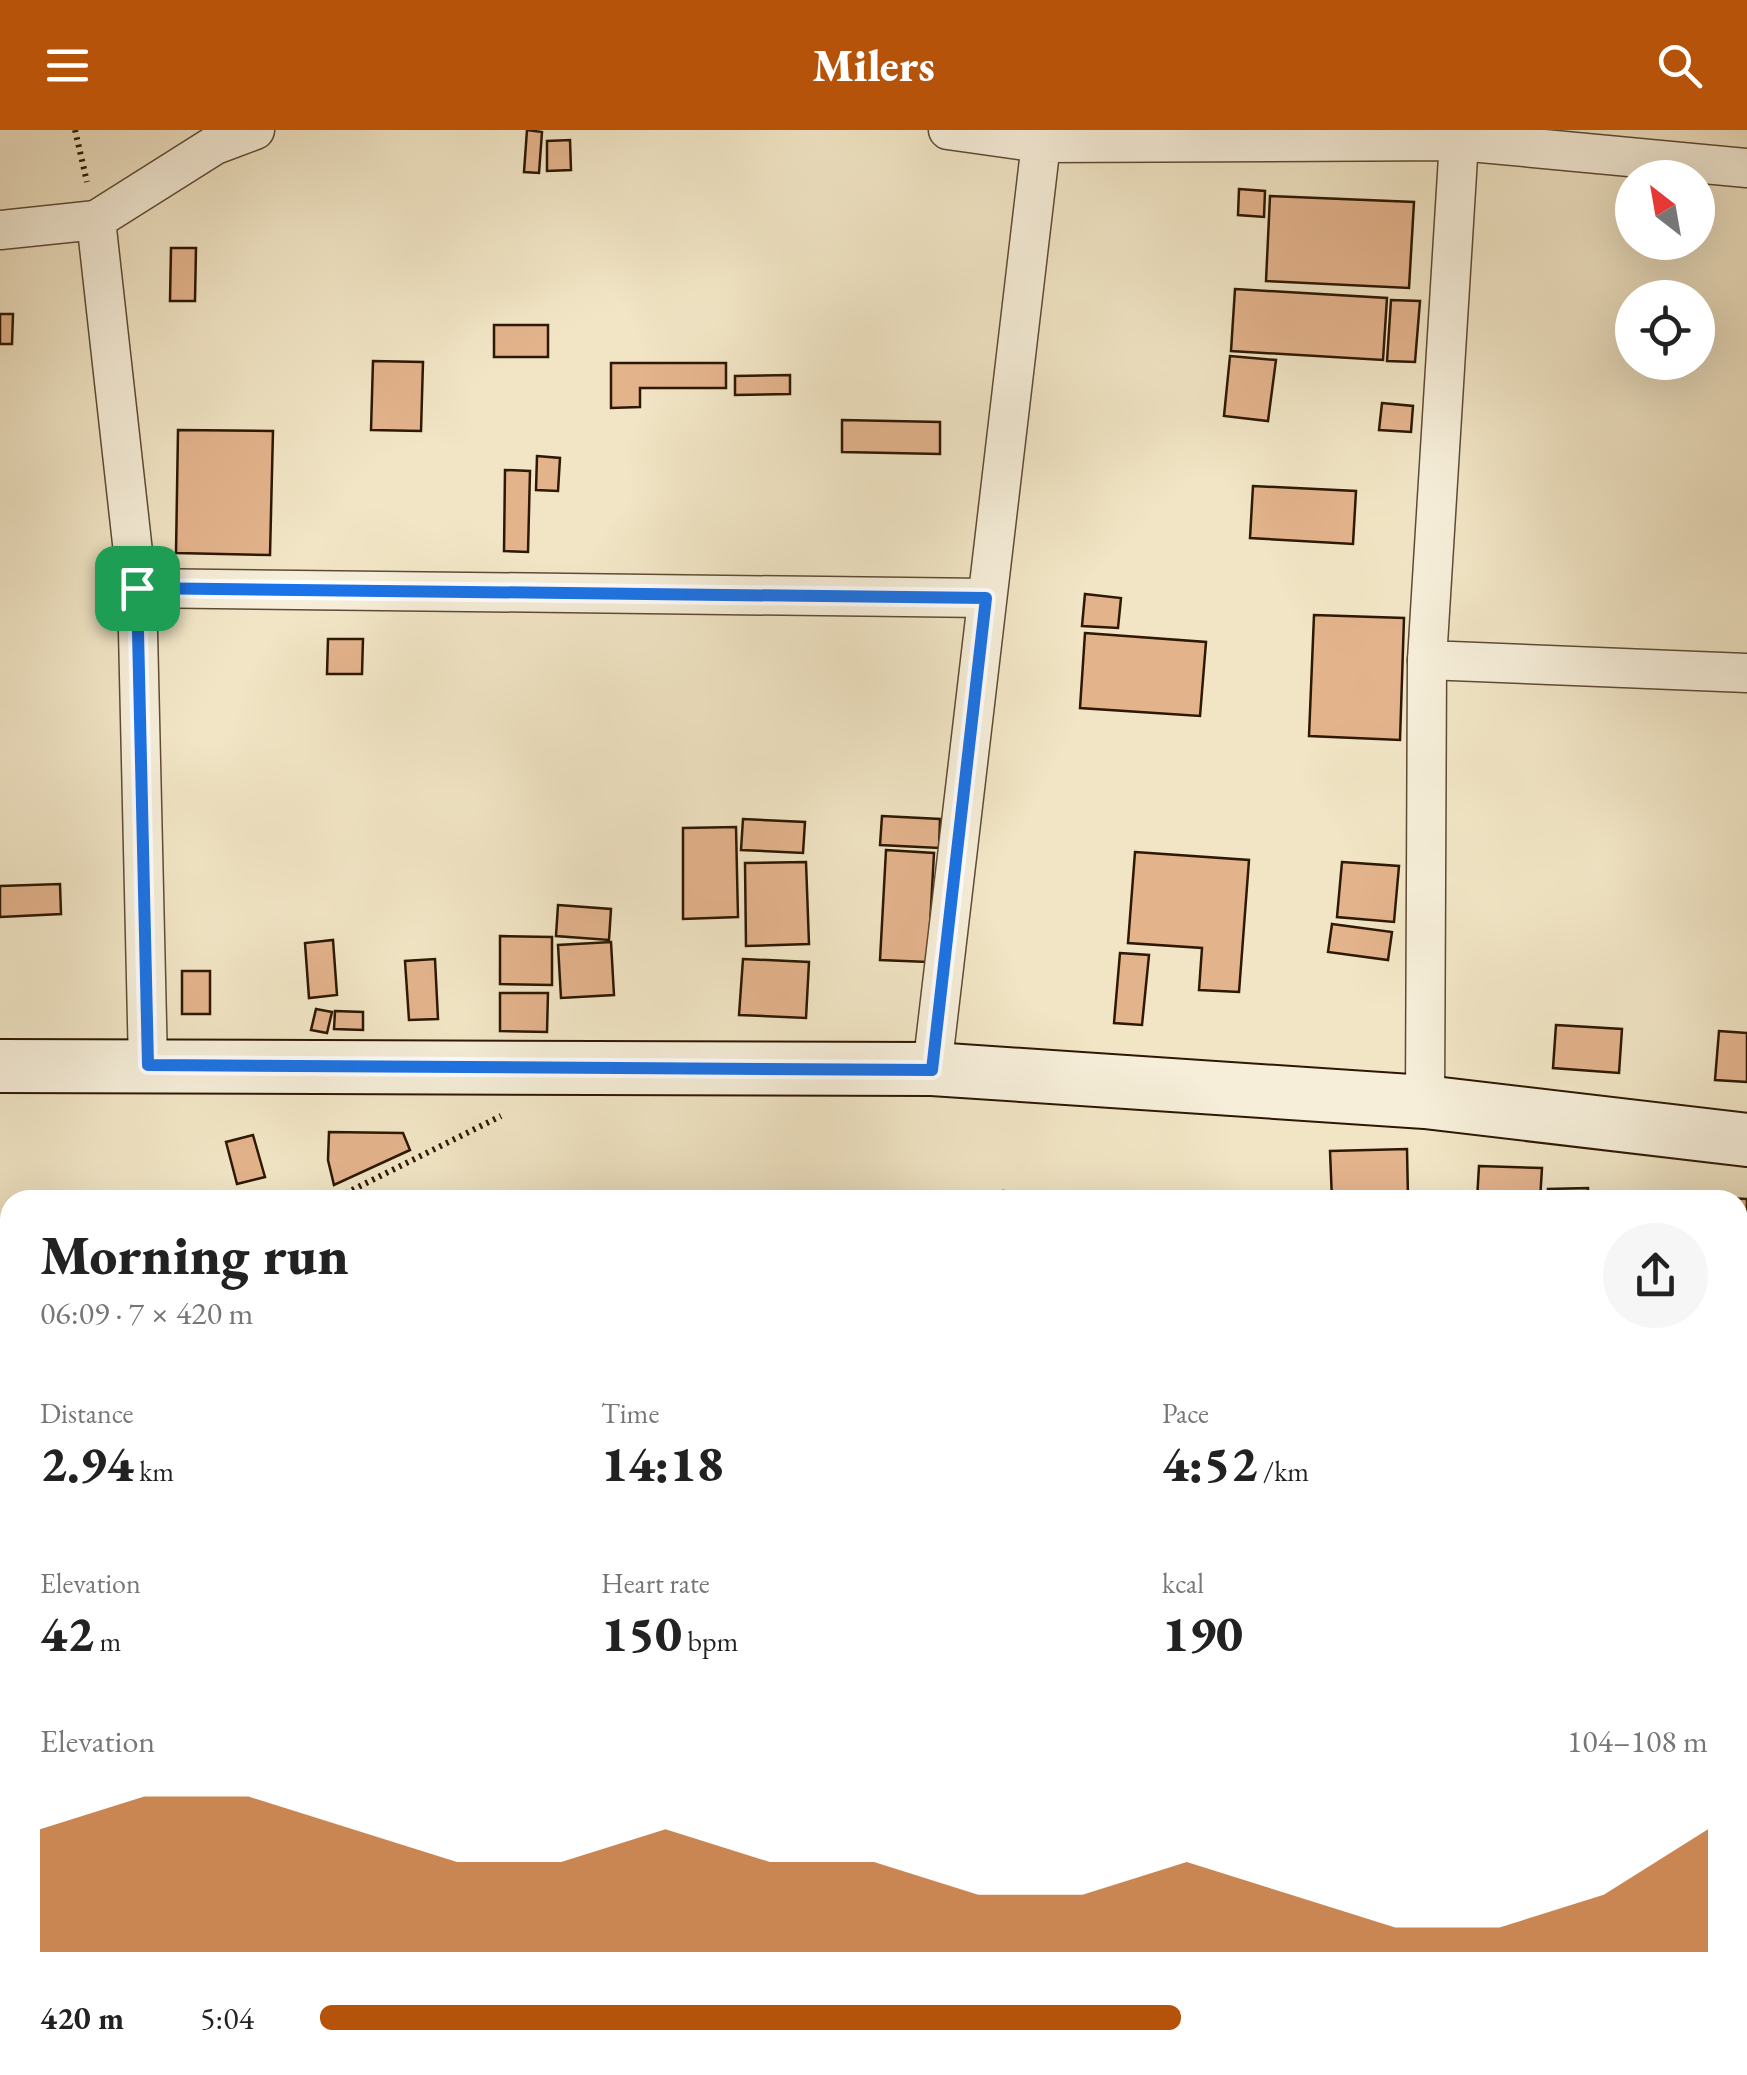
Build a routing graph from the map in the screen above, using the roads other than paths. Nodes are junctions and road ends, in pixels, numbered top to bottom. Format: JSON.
{"nodes":[{"id":1,"x":255,"y":130,"type":"edge"},
{"id":2,"x":948,"y":130,"type":"edge"},
{"id":3,"x":1460,"y":136,"type":"edge"},
{"id":4,"x":1039,"y":137,"type":"edge"},
{"id":5,"x":1747,"y":168,"type":"edge"},
{"id":6,"x":96,"y":220,"type":"junction"},
{"id":7,"x":0,"y":230,"type":"edge"},
{"id":8,"x":137,"y":588,"type":"junction"},
{"id":9,"x":986,"y":598,"type":"junction"},
{"id":10,"x":1427,"y":660,"type":"junction"},
{"id":11,"x":1747,"y":673,"type":"edge"},
{"id":12,"x":148,"y":1065,"type":"junction"},
{"id":13,"x":0,"y":1066,"type":"edge"},
{"id":14,"x":932,"y":1070,"type":"junction"},
{"id":15,"x":1425,"y":1102,"type":"junction"},
{"id":16,"x":1747,"y":1140,"type":"edge"}],
"edges":[{"from":1,"to":6,"type":"street"},
{"from":2,"to":4,"type":"street"},
{"from":3,"to":4,"type":"street"},
{"from":3,"to":5,"type":"street"},
{"from":3,"to":10,"type":"street"},
{"from":4,"to":9,"type":"street"},
{"from":6,"to":7,"type":"street"},
{"from":6,"to":8,"type":"street"},
{"from":8,"to":9,"type":"street"},
{"from":8,"to":12,"type":"street"},
{"from":9,"to":14,"type":"street"},
{"from":10,"to":11,"type":"street"},
{"from":10,"to":15,"type":"street"},
{"from":12,"to":13,"type":"street"},
{"from":12,"to":14,"type":"street"},
{"from":14,"to":15,"type":"street"},
{"from":15,"to":16,"type":"street"}]}
